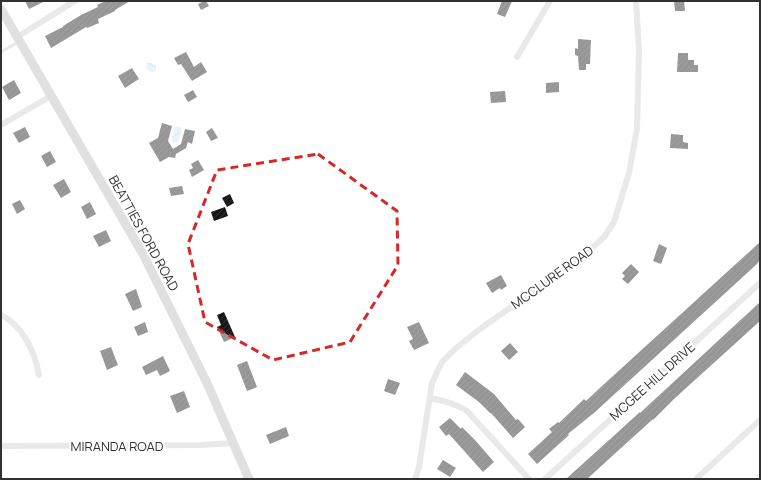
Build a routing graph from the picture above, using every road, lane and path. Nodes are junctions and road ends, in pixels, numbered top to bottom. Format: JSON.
{"nodes":[{"id":1,"x":75,"y":1,"type":"edge"},
{"id":2,"x":550,"y":1,"type":"edge"},
{"id":3,"x":636,"y":1,"type":"edge"},
{"id":4,"x":1,"y":9,"type":"edge"},
{"id":5,"x":19,"y":39,"type":"junction"},
{"id":6,"x":1,"y":52,"type":"edge"},
{"id":7,"x":517,"y":57,"type":"dead end"},
{"id":8,"x":51,"y":96,"type":"junction"},
{"id":9,"x":1,"y":125,"type":"edge"},
{"id":10,"x":760,"y":283,"type":"edge"},
{"id":11,"x":1,"y":315,"type":"edge"},
{"id":12,"x":39,"y":376,"type":"dead end"},
{"id":13,"x":430,"y":398,"type":"junction"},
{"id":14,"x":760,"y":420,"type":"edge"},
{"id":15,"x":234,"y":443,"type":"junction"},
{"id":16,"x":1,"y":446,"type":"edge"},
{"id":17,"x":418,"y":478,"type":"edge"},
{"id":18,"x":249,"y":479,"type":"edge"},
{"id":19,"x":529,"y":479,"type":"edge"},
{"id":20,"x":545,"y":479,"type":"edge"},
{"id":21,"x":696,"y":479,"type":"edge"}],
"edges":[{"from":1,"to":5,"type":"street"},
{"from":2,"to":7,"type":"street"},
{"from":3,"to":13,"type":"street","name":"MCCLURE ROAD"},
{"from":4,"to":5,"type":"main road","name":"BEATTIES FORD ROAD"},
{"from":5,"to":6,"type":"lane"},
{"from":5,"to":8,"type":"main road","name":"BEATTIES FORD ROAD"},
{"from":8,"to":9,"type":"street"},
{"from":8,"to":15,"type":"main road","name":"BEATTIES FORD ROAD"},
{"from":10,"to":20,"type":"street","name":"MCGEE HILL DRIVE"},
{"from":11,"to":12,"type":"street"},
{"from":13,"to":17,"type":"street","name":"MCCLURE ROAD"},
{"from":13,"to":19,"type":"street"},
{"from":14,"to":21,"type":"street"},
{"from":15,"to":16,"type":"street","name":"MIRANDA ROAD"},
{"from":15,"to":18,"type":"main road","name":"BEATTIES FORD ROAD"}]}
